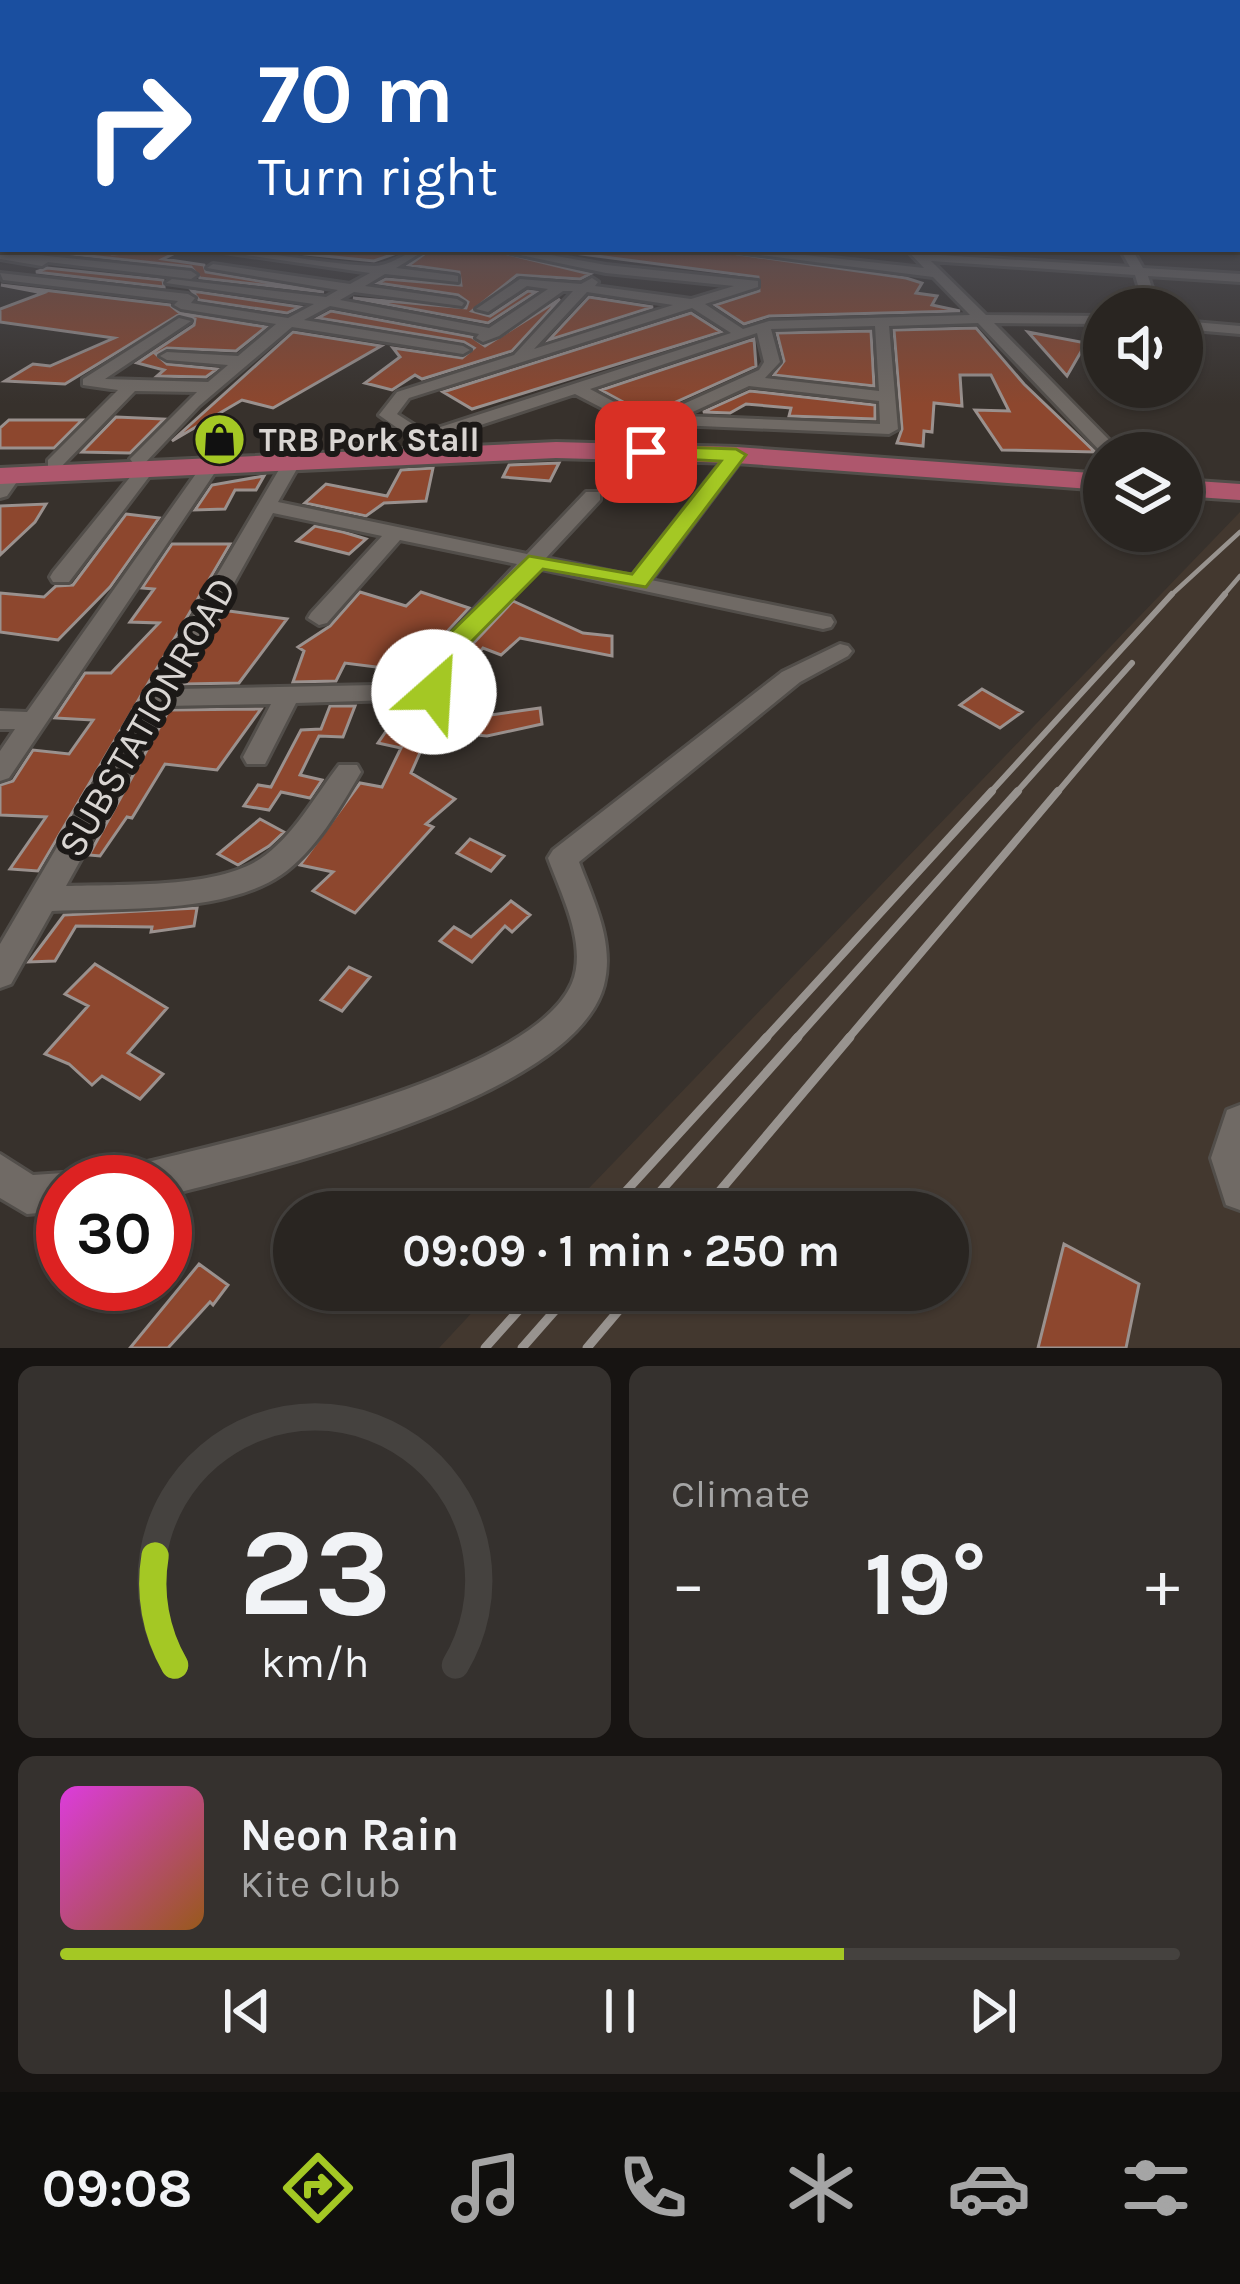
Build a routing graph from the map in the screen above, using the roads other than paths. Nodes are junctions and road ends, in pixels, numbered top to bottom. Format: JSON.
{"nodes":[{"id":1,"x":19,"y":279,"type":"edge"},
{"id":2,"x":134,"y":279,"type":"dead end"},
{"id":3,"x":302,"y":279,"type":"edge"},
{"id":4,"x":365,"y":279,"type":"edge"},
{"id":5,"x":595,"y":279,"type":"edge"},
{"id":6,"x":702,"y":279,"type":"edge"},
{"id":7,"x":938,"y":279,"type":"edge"},
{"id":8,"x":352,"y":285,"type":"junction"},
{"id":9,"x":560,"y":287,"type":"junction"},
{"id":10,"x":584,"y":288,"type":"junction"},
{"id":11,"x":326,"y":302,"type":"junction"},
{"id":12,"x":458,"y":302,"type":"dead end"},
{"id":13,"x":696,"y":304,"type":"junction"},
{"id":14,"x":484,"y":309,"type":"dead end"},
{"id":15,"x":294,"y":319,"type":"junction"},
{"id":16,"x":982,"y":319,"type":"junction"},
{"id":17,"x":1083,"y":320,"type":"edge"},
{"id":18,"x":184,"y":321,"type":"dead end"},
{"id":19,"x":882,"y":321,"type":"junction"},
{"id":20,"x":763,"y":327,"type":"junction"},
{"id":21,"x":1203,"y":327,"type":"edge"},
{"id":22,"x":1240,"y":330,"type":"edge"},
{"id":23,"x":494,"y":333,"type":"junction"},
{"id":24,"x":742,"y":334,"type":"junction"},
{"id":25,"x":463,"y":350,"type":"junction"},
{"id":26,"x":167,"y":356,"type":"dead end"},
{"id":27,"x":520,"y":356,"type":"junction"},
{"id":28,"x":239,"y":361,"type":"junction"},
{"id":29,"x":754,"y":382,"type":"junction"},
{"id":30,"x":131,"y":386,"type":"junction"},
{"id":31,"x":210,"y":387,"type":"junction"},
{"id":32,"x":578,"y":389,"type":"junction"},
{"id":33,"x":403,"y":394,"type":"junction"},
{"id":34,"x":889,"y":397,"type":"junction"},
{"id":35,"x":661,"y":420,"type":"junction"},
{"id":36,"x":1083,"y":434,"type":"edge"},
{"id":37,"x":416,"y":446,"type":"junction"},
{"id":38,"x":736,"y":455,"type":"junction"},
{"id":39,"x":293,"y":460,"type":"junction"},
{"id":40,"x":1083,"y":460,"type":"edge"},
{"id":41,"x":54,"y":464,"type":"junction"},
{"id":42,"x":142,"y":464,"type":"junction"},
{"id":43,"x":211,"y":465,"type":"junction"},
{"id":44,"x":6,"y":475,"type":"edge"},
{"id":45,"x":1083,"y":480,"type":"edge"},
{"id":46,"x":593,"y":496,"type":"dead end"},
{"id":47,"x":268,"y":506,"type":"junction"},
{"id":48,"x":396,"y":532,"type":"junction"},
{"id":49,"x":537,"y":561,"type":"junction"},
{"id":50,"x":61,"y":577,"type":"dead end"},
{"id":51,"x":638,"y":582,"type":"junction"},
{"id":52,"x":319,"y":617,"type":"dead end"},
{"id":53,"x":823,"y":622,"type":"dead end"},
{"id":54,"x":840,"y":651,"type":"dead end"},
{"id":55,"x":480,"y":691,"type":"dead end"},
{"id":56,"x":434,"y":692,"type":"junction"},
{"id":57,"x":289,"y":695,"type":"junction"},
{"id":58,"x":156,"y":698,"type":"junction"},
{"id":59,"x":0,"y":720,"type":"edge"},
{"id":60,"x":34,"y":721,"type":"junction"},
{"id":61,"x":256,"y":758,"type":"dead end"},
{"id":62,"x":0,"y":771,"type":"edge"},
{"id":63,"x":347,"y":772,"type":"dead end"},
{"id":64,"x":43,"y":899,"type":"junction"},
{"id":65,"x":2,"y":966,"type":"edge"},
{"id":66,"x":1240,"y":1123,"type":"edge"},
{"id":67,"x":192,"y":1169,"type":"edge"},
{"id":68,"x":0,"y":1173,"type":"edge"},
{"id":69,"x":1240,"y":1191,"type":"edge"},
{"id":70,"x":36,"y":1194,"type":"edge"}],
"edges":[{"from":1,"to":15,"type":"street"},
{"from":2,"to":11,"type":"street"},
{"from":3,"to":8,"type":"street"},
{"from":4,"to":8,"type":"street"},
{"from":5,"to":10,"type":"street"},
{"from":6,"to":13,"type":"street"},
{"from":7,"to":16,"type":"street"},
{"from":8,"to":11,"type":"street"},
{"from":8,"to":12,"type":"street"},
{"from":9,"to":10,"type":"street"},
{"from":9,"to":14,"type":"street"},
{"from":9,"to":23,"type":"street"},
{"from":10,"to":13,"type":"street"},
{"from":10,"to":27,"type":"street"},
{"from":11,"to":15,"type":"street"},
{"from":11,"to":23,"type":"street"},
{"from":13,"to":24,"type":"street"},
{"from":13,"to":27,"type":"street"},
{"from":15,"to":25,"type":"street"},
{"from":15,"to":28,"type":"street"},
{"from":16,"to":17,"type":"street"},
{"from":16,"to":19,"type":"street"},
{"from":16,"to":36,"type":"street"},
{"from":18,"to":30,"type":"street"},
{"from":19,"to":20,"type":"street"},
{"from":19,"to":34,"type":"street"},
{"from":20,"to":24,"type":"street"},
{"from":20,"to":29,"type":"street"},
{"from":21,"to":22,"type":"street"},
{"from":23,"to":25,"type":"street"},
{"from":24,"to":32,"type":"street"},
{"from":25,"to":33,"type":"street"},
{"from":26,"to":28,"type":"street"},
{"from":27,"to":33,"type":"street"},
{"from":28,"to":31,"type":"street"},
{"from":29,"to":34,"type":"street"},
{"from":29,"to":35,"type":"street"},
{"from":30,"to":31,"type":"street"},
{"from":30,"to":41,"type":"street"},
{"from":31,"to":42,"type":"street"},
{"from":32,"to":35,"type":"street"},
{"from":32,"to":37,"type":"street"},
{"from":33,"to":37,"type":"street"},
{"from":34,"to":35,"type":"street"},
{"from":37,"to":38,"type":"main road"},
{"from":37,"to":39,"type":"main road"},
{"from":37,"to":40,"type":"main road"},
{"from":37,"to":42,"type":"main road"},
{"from":38,"to":45,"type":"main road"},
{"from":38,"to":51,"type":"street"},
{"from":39,"to":43,"type":"main road"},
{"from":39,"to":47,"type":"street","name":"SUBSTATIONROAD"},
{"from":41,"to":42,"type":"main road"},
{"from":41,"to":44,"type":"main road"},
{"from":42,"to":43,"type":"main road"},
{"from":42,"to":44,"type":"main road"},
{"from":42,"to":50,"type":"street"},
{"from":43,"to":60,"type":"street"},
{"from":46,"to":49,"type":"street"},
{"from":47,"to":48,"type":"street"},
{"from":47,"to":58,"type":"street","name":"SUBSTATIONROAD"},
{"from":48,"to":49,"type":"street"},
{"from":48,"to":52,"type":"street"},
{"from":49,"to":51,"type":"street"},
{"from":49,"to":56,"type":"street"},
{"from":51,"to":53,"type":"street"},
{"from":54,"to":67,"type":"street"},
{"from":55,"to":56,"type":"street"},
{"from":56,"to":57,"type":"street"},
{"from":57,"to":58,"type":"street"},
{"from":57,"to":61,"type":"street"},
{"from":58,"to":64,"type":"street","name":"SUBSTATIONROAD"},
{"from":59,"to":60,"type":"street"},
{"from":60,"to":62,"type":"street"},
{"from":63,"to":64,"type":"street"},
{"from":64,"to":65,"type":"street","name":"SUBSTATIONROAD"},
{"from":66,"to":69,"type":"street"},
{"from":68,"to":70,"type":"street"}]}
